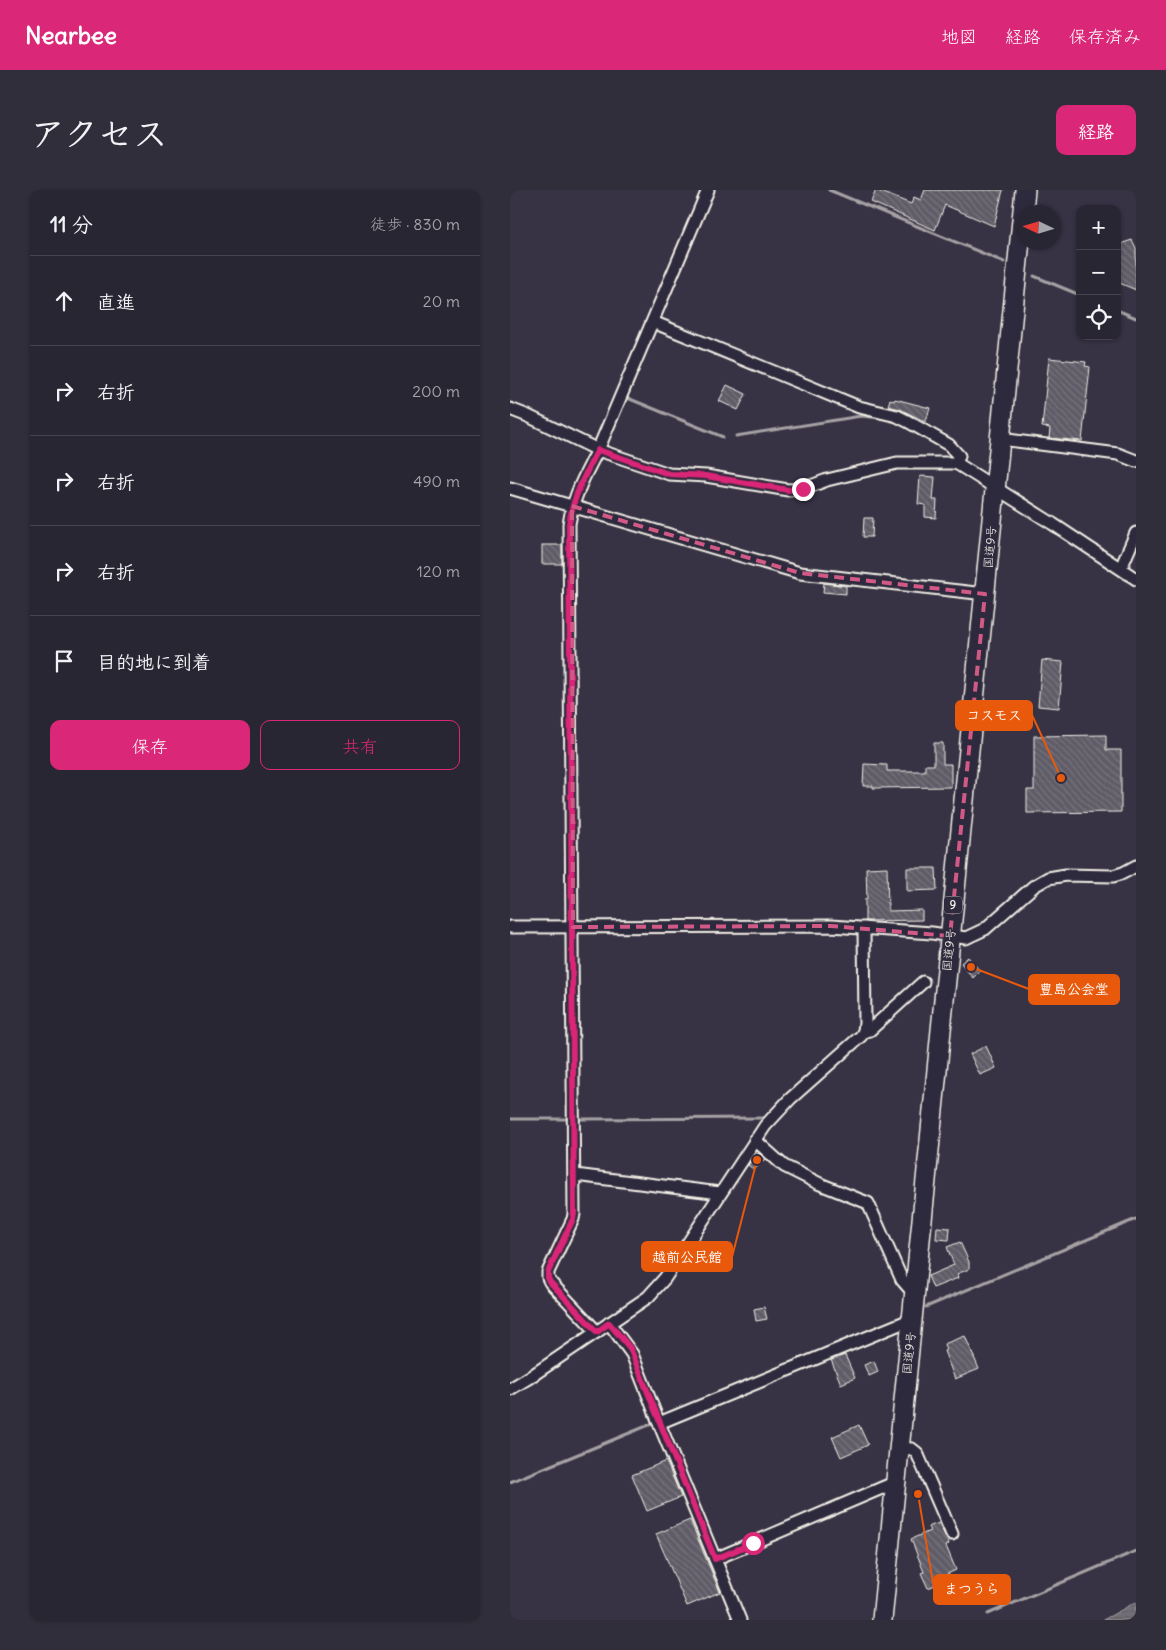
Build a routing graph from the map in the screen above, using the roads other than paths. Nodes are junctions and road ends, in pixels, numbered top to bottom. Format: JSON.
{"nodes":[{"id":1,"x":708,"y":190,"type":"edge"},
{"id":2,"x":1025,"y":190,"type":"edge"},
{"id":3,"x":653,"y":322,"type":"junction"},
{"id":4,"x":510,"y":409,"type":"edge"},
{"id":5,"x":1000,"y":440,"type":"junction"},
{"id":6,"x":598,"y":450,"type":"junction"},
{"id":7,"x":1136,"y":461,"type":"edge"},
{"id":8,"x":956,"y":463,"type":"junction"},
{"id":9,"x":510,"y":488,"type":"edge"},
{"id":10,"x":995,"y":488,"type":"junction"},
{"id":11,"x":572,"y":506,"type":"junction"},
{"id":12,"x":1136,"y":533,"type":"edge"},
{"id":13,"x":1121,"y":568,"type":"junction"},
{"id":14,"x":1136,"y":579,"type":"edge"},
{"id":15,"x":985,"y":594,"type":"junction"},
{"id":16,"x":1136,"y":866,"type":"edge"},
{"id":17,"x":510,"y":927,"type":"edge"},
{"id":18,"x":573,"y":927,"type":"junction"},
{"id":19,"x":864,"y":928,"type":"junction"},
{"id":20,"x":950,"y":936,"type":"junction"},
{"id":21,"x":924,"y":982,"type":"dead end"},
{"id":22,"x":864,"y":1031,"type":"junction"},
{"id":23,"x":755,"y":1140,"type":"junction"},
{"id":24,"x":575,"y":1175,"type":"junction"},
{"id":25,"x":720,"y":1193,"type":"junction"},
{"id":26,"x":915,"y":1289,"type":"junction"},
{"id":27,"x":912,"y":1319,"type":"junction"},
{"id":28,"x":609,"y":1323,"type":"junction"},
{"id":29,"x":597,"y":1332,"type":"junction"},
{"id":30,"x":510,"y":1388,"type":"edge"},
{"id":31,"x":659,"y":1423,"type":"junction"},
{"id":32,"x":899,"y":1448,"type":"junction"},
{"id":33,"x":896,"y":1482,"type":"junction"},
{"id":34,"x":952,"y":1534,"type":"dead end"},
{"id":35,"x":715,"y":1559,"type":"junction"},
{"id":36,"x":740,"y":1620,"type":"edge"},
{"id":37,"x":882,"y":1620,"type":"edge"}],
"edges":[{"from":1,"to":3,"type":"street"},
{"from":2,"to":5,"type":"highway","name":"国道9号","number":"9"},
{"from":3,"to":6,"type":"street"},
{"from":3,"to":8,"type":"street"},
{"from":4,"to":6,"type":"street"},
{"from":5,"to":7,"type":"street"},
{"from":5,"to":10,"type":"highway","name":"国道9号","number":"9"},
{"from":6,"to":8,"type":"street"},
{"from":6,"to":11,"type":"street"},
{"from":8,"to":10,"type":"street"},
{"from":9,"to":11,"type":"street"},
{"from":10,"to":13,"type":"street"},
{"from":10,"to":15,"type":"highway","name":"国道9号","number":"9"},
{"from":11,"to":15,"type":"street"},
{"from":11,"to":18,"type":"street"},
{"from":12,"to":13,"type":"street"},
{"from":13,"to":14,"type":"street"},
{"from":15,"to":20,"type":"highway","name":"国道9号","number":"9"},
{"from":16,"to":20,"type":"street"},
{"from":17,"to":18,"type":"street"},
{"from":18,"to":19,"type":"street"},
{"from":18,"to":24,"type":"street"},
{"from":19,"to":20,"type":"street"},
{"from":19,"to":22,"type":"street"},
{"from":20,"to":26,"type":"highway","name":"国道9号","number":"9"},
{"from":21,"to":22,"type":"street"},
{"from":22,"to":23,"type":"street"},
{"from":23,"to":25,"type":"street"},
{"from":23,"to":26,"type":"street"},
{"from":24,"to":25,"type":"street"},
{"from":24,"to":29,"type":"street"},
{"from":25,"to":28,"type":"street"},
{"from":26,"to":27,"type":"highway","name":"国道9号","number":"9"},
{"from":27,"to":31,"type":"street"},
{"from":27,"to":32,"type":"highway","name":"国道9号","number":"9"},
{"from":28,"to":29,"type":"street"},
{"from":28,"to":31,"type":"street"},
{"from":29,"to":30,"type":"street"},
{"from":31,"to":35,"type":"street"},
{"from":32,"to":33,"type":"highway","name":"国道9号","number":"9"},
{"from":32,"to":34,"type":"street"},
{"from":33,"to":35,"type":"street"},
{"from":33,"to":37,"type":"highway","name":"国道9号","number":"9"},
{"from":35,"to":36,"type":"street"}]}
